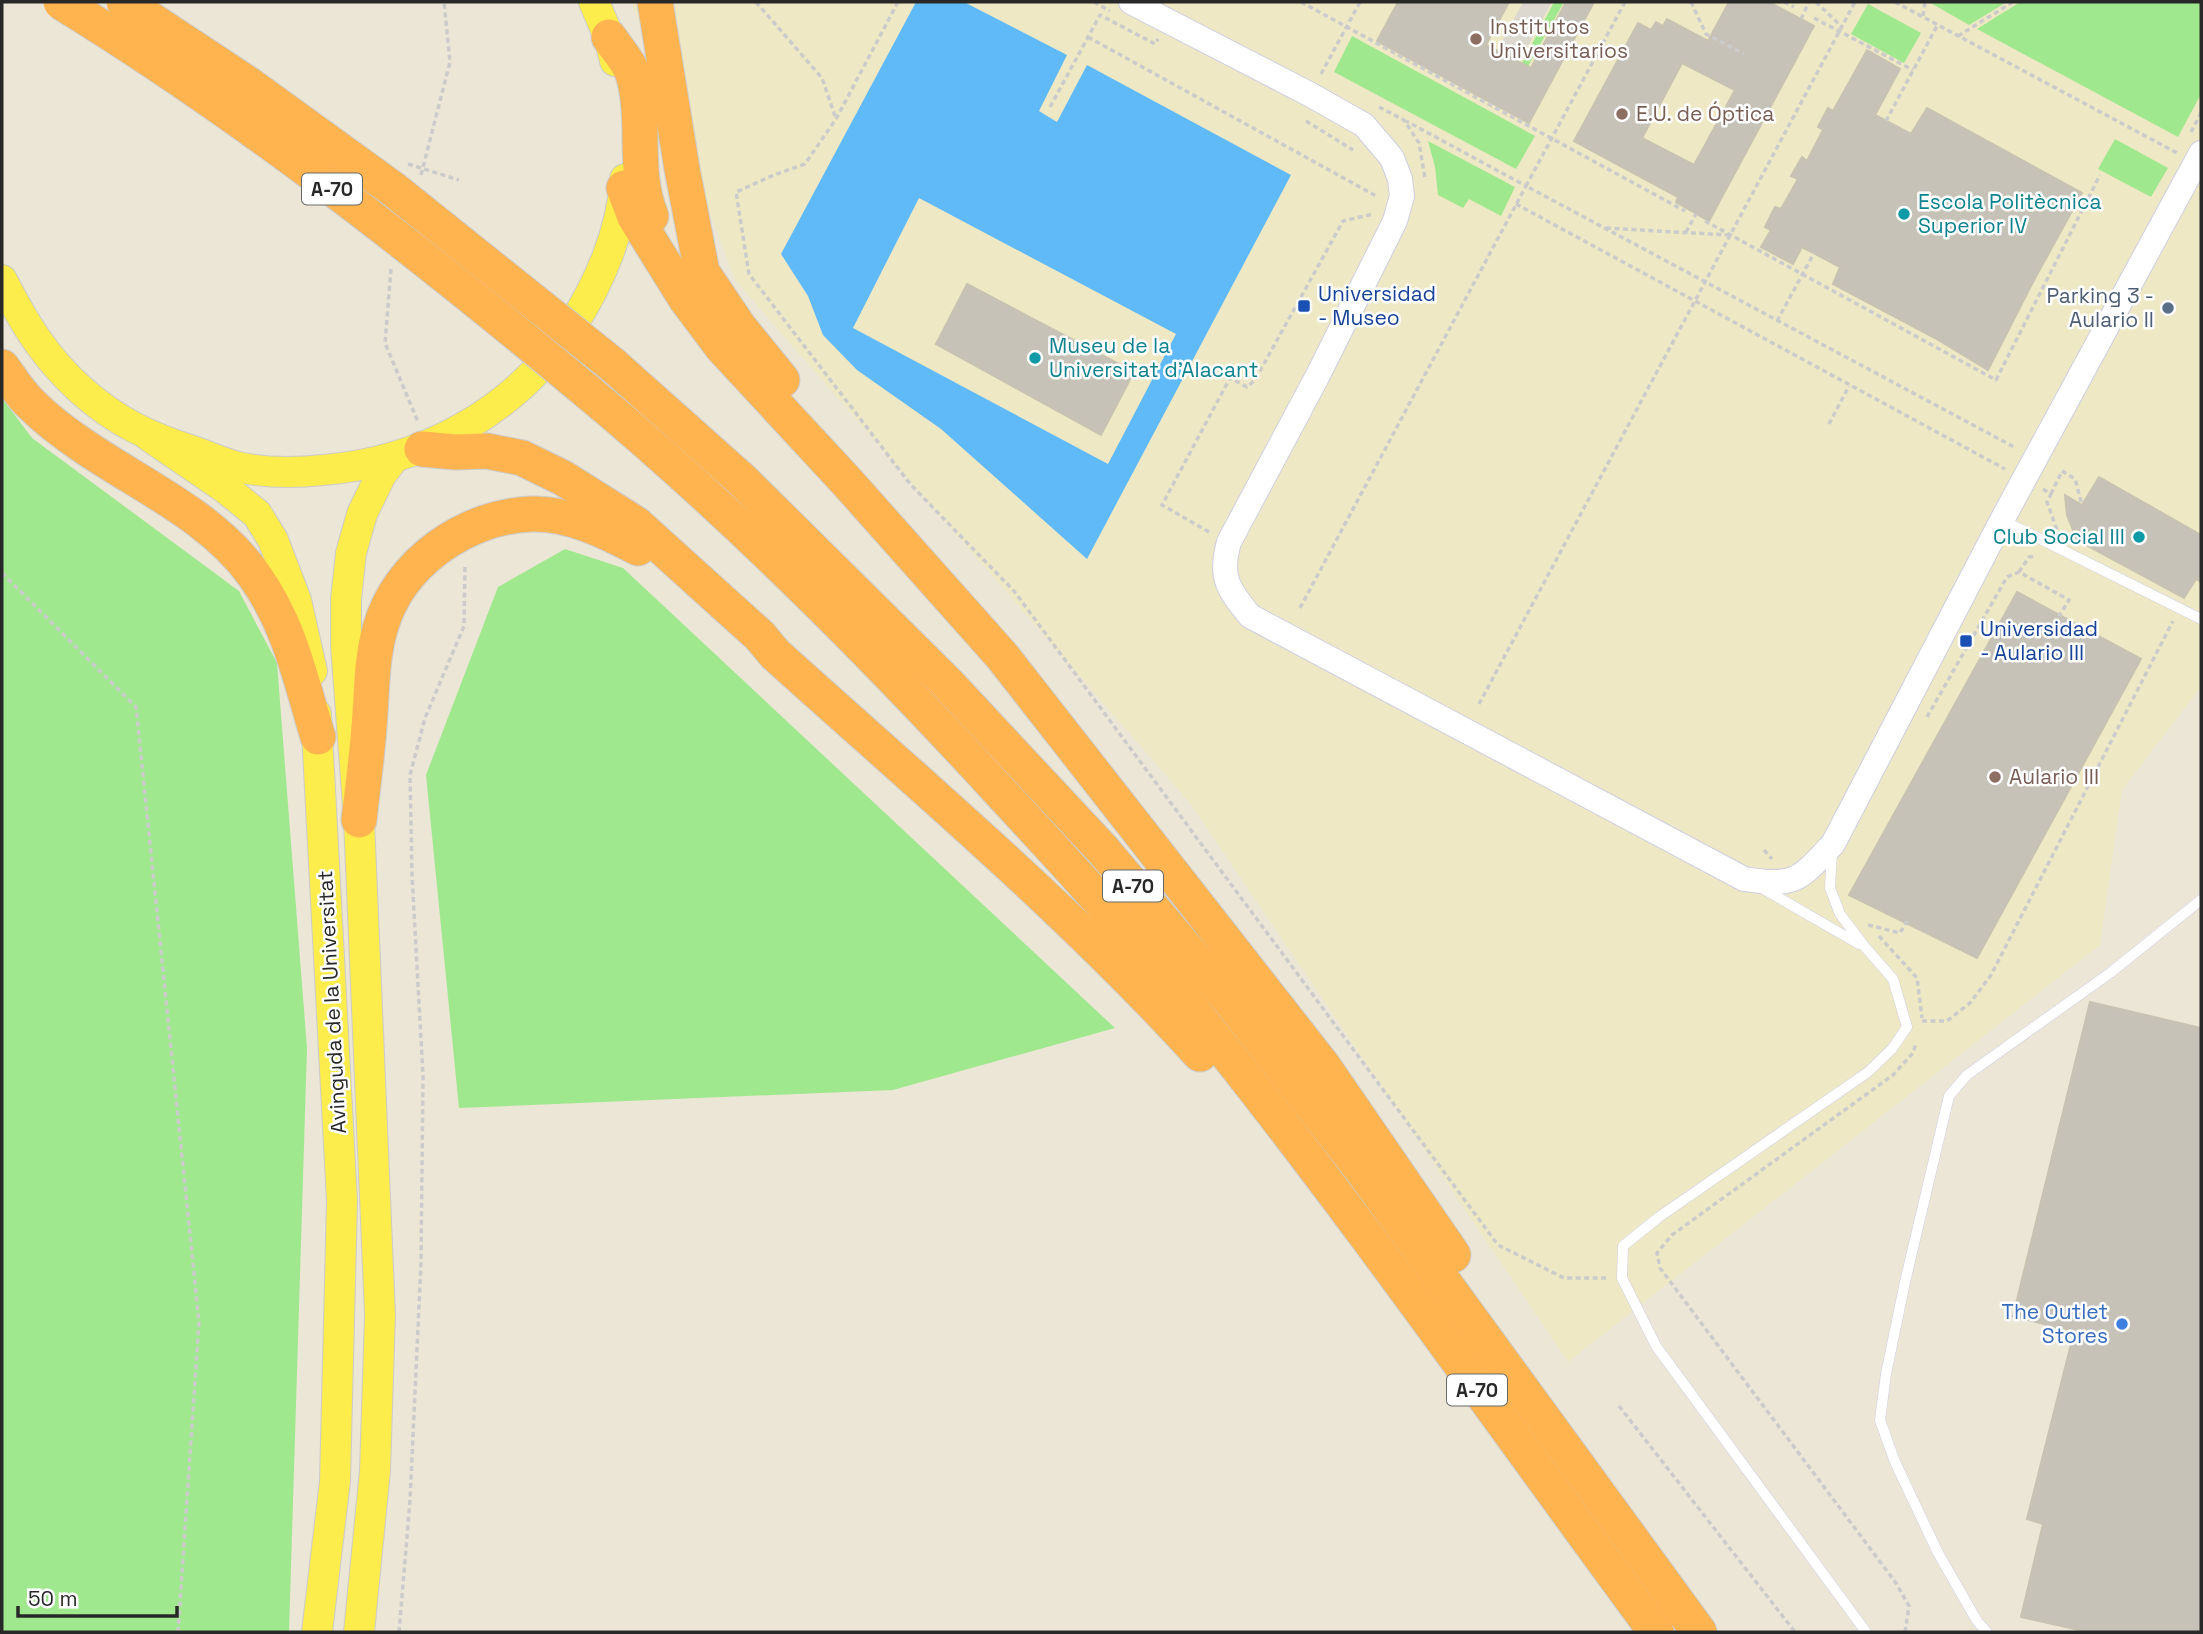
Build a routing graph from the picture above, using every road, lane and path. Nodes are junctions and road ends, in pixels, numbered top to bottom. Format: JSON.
{"nodes":[{"id":1,"x":61,"y":2,"type":"edge"},
{"id":2,"x":124,"y":2,"type":"edge"},
{"id":3,"x":444,"y":2,"type":"edge"},
{"id":4,"x":594,"y":2,"type":"edge"},
{"id":5,"x":655,"y":2,"type":"edge"},
{"id":6,"x":756,"y":2,"type":"edge"},
{"id":7,"x":898,"y":2,"type":"edge"},
{"id":8,"x":1094,"y":2,"type":"edge"},
{"id":9,"x":1108,"y":2,"type":"edge"},
{"id":10,"x":1301,"y":2,"type":"edge"},
{"id":11,"x":1360,"y":2,"type":"edge"},
{"id":12,"x":1625,"y":2,"type":"edge"},
{"id":13,"x":1691,"y":2,"type":"edge"},
{"id":14,"x":1784,"y":2,"type":"edge"},
{"id":15,"x":1809,"y":2,"type":"edge"},
{"id":16,"x":1816,"y":2,"type":"edge"},
{"id":17,"x":1856,"y":2,"type":"edge"},
{"id":18,"x":1895,"y":2,"type":"edge"},
{"id":19,"x":1925,"y":2,"type":"edge"},
{"id":20,"x":2013,"y":2,"type":"edge"},
{"id":21,"x":1104,"y":7,"type":"junction"},
{"id":22,"x":1123,"y":8,"type":"edge"},
{"id":23,"x":1794,"y":8,"type":"dead end"},
{"id":24,"x":1923,"y":16,"type":"junction"},
{"id":25,"x":1814,"y":18,"type":"dead end"},
{"id":26,"x":1801,"y":19,"type":"dead end"},
{"id":27,"x":1938,"y":24,"type":"junction"},
{"id":28,"x":1347,"y":26,"type":"junction"},
{"id":29,"x":1841,"y":29,"type":"junction"},
{"id":30,"x":1958,"y":36,"type":"junction"},
{"id":31,"x":609,"y":37,"type":"junction"},
{"id":32,"x":1088,"y":37,"type":"junction"},
{"id":33,"x":1159,"y":38,"type":"dead end"},
{"id":34,"x":1744,"y":54,"type":"dead end"},
{"id":35,"x":1913,"y":71,"type":"junction"},
{"id":36,"x":1321,"y":76,"type":"dead end"},
{"id":37,"x":1050,"y":107,"type":"dead end"},
{"id":38,"x":1298,"y":116,"type":"dead end"},
{"id":39,"x":836,"y":119,"type":"junction"},
{"id":40,"x":1404,"y":120,"type":"dead end"},
{"id":41,"x":1886,"y":121,"type":"dead end"},
{"id":42,"x":1552,"y":138,"type":"junction"},
{"id":43,"x":2190,"y":153,"type":"edge"},
{"id":44,"x":1359,"y":155,"type":"dead end"},
{"id":45,"x":427,"y":159,"type":"dead end"},
{"id":46,"x":423,"y":168,"type":"dead end"},
{"id":47,"x":2100,"y":175,"type":"dead end"},
{"id":48,"x":459,"y":180,"type":"dead end"},
{"id":49,"x":1526,"y":186,"type":"junction"},
{"id":50,"x":1377,"y":187,"type":"dead end"},
{"id":51,"x":624,"y":188,"type":"junction"},
{"id":52,"x":1378,"y":197,"type":"junction"},
{"id":53,"x":1516,"y":204,"type":"junction"},
{"id":54,"x":1685,"y":211,"type":"dead end"},
{"id":55,"x":1696,"y":214,"type":"dead end"},
{"id":56,"x":1705,"y":221,"type":"dead end"},
{"id":57,"x":1604,"y":228,"type":"junction"},
{"id":58,"x":1686,"y":232,"type":"junction"},
{"id":59,"x":1730,"y":235,"type":"junction"},
{"id":60,"x":1814,"y":253,"type":"dead end"},
{"id":61,"x":392,"y":261,"type":"dead end"},
{"id":62,"x":1802,"y":275,"type":"junction"},
{"id":63,"x":2,"y":280,"type":"edge"},
{"id":64,"x":1705,"y":282,"type":"junction"},
{"id":65,"x":1695,"y":301,"type":"junction"},
{"id":66,"x":1777,"y":321,"type":"junction"},
{"id":67,"x":2,"y":367,"type":"edge"},
{"id":68,"x":1850,"y":385,"type":"junction"},
{"id":69,"x":1829,"y":424,"type":"dead end"},
{"id":70,"x":149,"y":436,"type":"junction"},
{"id":71,"x":411,"y":443,"type":"junction"},
{"id":72,"x":2020,"y":450,"type":"dead end"},
{"id":73,"x":2008,"y":471,"type":"dead end"},
{"id":74,"x":848,"y":482,"type":"junction"},
{"id":75,"x":2039,"y":487,"type":"dead end"},
{"id":76,"x":2052,"y":494,"type":"junction"},
{"id":77,"x":2082,"y":505,"type":"dead end"},
{"id":78,"x":2002,"y":520,"type":"junction"},
{"id":79,"x":2059,"y":533,"type":"dead end"},
{"id":80,"x":1217,"y":536,"type":"dead end"},
{"id":81,"x":2039,"y":555,"type":"dead end"},
{"id":82,"x":465,"y":568,"type":"dead end"},
{"id":83,"x":2019,"y":572,"type":"junction"},
{"id":84,"x":2,"y":573,"type":"edge"},
{"id":85,"x":1300,"y":608,"type":"dead end"},
{"id":86,"x":2179,"y":609,"type":"junction"},
{"id":87,"x":2059,"y":616,"type":"dead end"},
{"id":88,"x":2201,"y":619,"type":"edge"},
{"id":89,"x":775,"y":654,"type":"junction"},
{"id":90,"x":1479,"y":704,"type":"dead end"},
{"id":91,"x":1925,"y":721,"type":"dead end"},
{"id":92,"x":318,"y":737,"type":"junction"},
{"id":93,"x":359,"y":820,"type":"junction"},
{"id":94,"x":1833,"y":844,"type":"junction"},
{"id":95,"x":1775,"y":862,"type":"dead end"},
{"id":96,"x":1765,"y":864,"type":"dead end"},
{"id":97,"x":1744,"y":878,"type":"junction"},
{"id":98,"x":2201,"y":900,"type":"edge"},
{"id":99,"x":1861,"y":918,"type":"dead end"},
{"id":100,"x":1907,"y":922,"type":"dead end"},
{"id":101,"x":1868,"y":925,"type":"junction"},
{"id":102,"x":1865,"y":947,"type":"junction"},
{"id":103,"x":1922,"y":1021,"type":"junction"},
{"id":104,"x":1299,"y":1147,"type":"junction"},
{"id":105,"x":1622,"y":1278,"type":"junction"},
{"id":106,"x":1619,"y":1406,"type":"dead end"},
{"id":107,"x":1582,"y":1469,"type":"junction"},
{"id":108,"x":178,"y":1632,"type":"edge"},
{"id":109,"x":317,"y":1632,"type":"edge"},
{"id":110,"x":359,"y":1632,"type":"edge"},
{"id":111,"x":399,"y":1632,"type":"edge"},
{"id":112,"x":1656,"y":1632,"type":"edge"},
{"id":113,"x":1699,"y":1632,"type":"edge"},
{"id":114,"x":1795,"y":1632,"type":"edge"},
{"id":115,"x":1866,"y":1632,"type":"edge"},
{"id":116,"x":1905,"y":1632,"type":"edge"},
{"id":117,"x":1987,"y":1632,"type":"edge"}],
"edges":[{"from":1,"to":104,"type":"highway","number":"A-70","bridge":true},
{"from":2,"to":107,"type":"highway","number":"A-70","bridge":true},
{"from":3,"to":45,"type":"path"},
{"from":4,"to":31,"type":"main road"},
{"from":5,"to":74,"type":"highway"},
{"from":6,"to":39,"type":"path"},
{"from":7,"to":39,"type":"path"},
{"from":8,"to":21,"type":"path"},
{"from":9,"to":21,"type":"path"},
{"from":10,"to":28,"type":"path"},
{"from":11,"to":28,"type":"path"},
{"from":12,"to":42,"type":"path"},
{"from":13,"to":34,"type":"path"},
{"from":14,"to":23,"type":"path"},
{"from":15,"to":26,"type":"path"},
{"from":16,"to":29,"type":"path"},
{"from":17,"to":29,"type":"path"},
{"from":18,"to":24,"type":"path"},
{"from":19,"to":24,"type":"path"},
{"from":20,"to":30,"type":"path"},
{"from":21,"to":22,"type":"path"},
{"from":22,"to":97,"type":"street"},
{"from":24,"to":27,"type":"path"},
{"from":25,"to":29,"type":"path"},
{"from":27,"to":30,"type":"path"},
{"from":27,"to":35,"type":"path"},
{"from":28,"to":36,"type":"path"},
{"from":28,"to":42,"type":"path"},
{"from":29,"to":35,"type":"path"},
{"from":29,"to":59,"type":"path"},
{"from":30,"to":43,"type":"path"},
{"from":31,"to":51,"type":"main road"},
{"from":31,"to":74,"type":"highway"},
{"from":32,"to":33,"type":"path"},
{"from":32,"to":37,"type":"path"},
{"from":32,"to":52,"type":"path"},
{"from":35,"to":41,"type":"path"},
{"from":38,"to":44,"type":"path"},
{"from":39,"to":105,"type":"path"},
{"from":40,"to":49,"type":"path"},
{"from":42,"to":49,"type":"path"},
{"from":42,"to":54,"type":"path"},
{"from":43,"to":78,"type":"street"},
{"from":46,"to":48,"type":"path"},
{"from":47,"to":62,"type":"path"},
{"from":49,"to":53,"type":"path"},
{"from":49,"to":57,"type":"path"},
{"from":50,"to":52,"type":"path"},
{"from":51,"to":71,"type":"main road"},
{"from":51,"to":74,"type":"highway"},
{"from":52,"to":80,"type":"path"},
{"from":53,"to":65,"type":"path"},
{"from":53,"to":85,"type":"path"},
{"from":55,"to":58,"type":"path"},
{"from":56,"to":59,"type":"path"},
{"from":57,"to":58,"type":"path"},
{"from":57,"to":64,"type":"path"},
{"from":58,"to":59,"type":"path"},
{"from":59,"to":62,"type":"path"},
{"from":59,"to":64,"type":"path"},
{"from":60,"to":62,"type":"path"},
{"from":61,"to":71,"type":"path"},
{"from":62,"to":66,"type":"path"},
{"from":63,"to":70,"type":"main road"},
{"from":64,"to":65,"type":"path"},
{"from":64,"to":66,"type":"path"},
{"from":65,"to":68,"type":"path"},
{"from":65,"to":90,"type":"path"},
{"from":66,"to":72,"type":"path"},
{"from":67,"to":92,"type":"highway"},
{"from":68,"to":69,"type":"path"},
{"from":68,"to":73,"type":"path"},
{"from":70,"to":71,"type":"main road"},
{"from":70,"to":92,"type":"main road","name":"Avinguda de la Universitat"},
{"from":71,"to":89,"type":"highway"},
{"from":71,"to":93,"type":"main road","name":"Avinguda de la Universitat"},
{"from":74,"to":107,"type":"highway"},
{"from":75,"to":76,"type":"path"},
{"from":76,"to":77,"type":"path"},
{"from":76,"to":79,"type":"path"},
{"from":78,"to":86,"type":"lane"},
{"from":78,"to":94,"type":"street"},
{"from":81,"to":83,"type":"path"},
{"from":82,"to":111,"type":"path"},
{"from":83,"to":87,"type":"path"},
{"from":83,"to":91,"type":"path"},
{"from":84,"to":108,"type":"path"},
{"from":86,"to":88,"type":"lane"},
{"from":86,"to":103,"type":"path"},
{"from":89,"to":93,"type":"highway"},
{"from":89,"to":104,"type":"highway"},
{"from":92,"to":109,"type":"main road","name":"Avinguda de la Universitat"},
{"from":93,"to":110,"type":"main road","name":"Avinguda de la Universitat"},
{"from":94,"to":97,"type":"street"},
{"from":94,"to":102,"type":"lane"},
{"from":95,"to":96,"type":"path"},
{"from":97,"to":102,"type":"lane"},
{"from":98,"to":117,"type":"lane"},
{"from":99,"to":101,"type":"path"},
{"from":100,"to":101,"type":"path"},
{"from":101,"to":103,"type":"path"},
{"from":102,"to":105,"type":"lane"},
{"from":103,"to":116,"type":"path"},
{"from":104,"to":112,"type":"highway","number":"A-70"},
{"from":105,"to":115,"type":"lane"},
{"from":106,"to":114,"type":"path"},
{"from":107,"to":113,"type":"highway","number":"A-70"}]}
